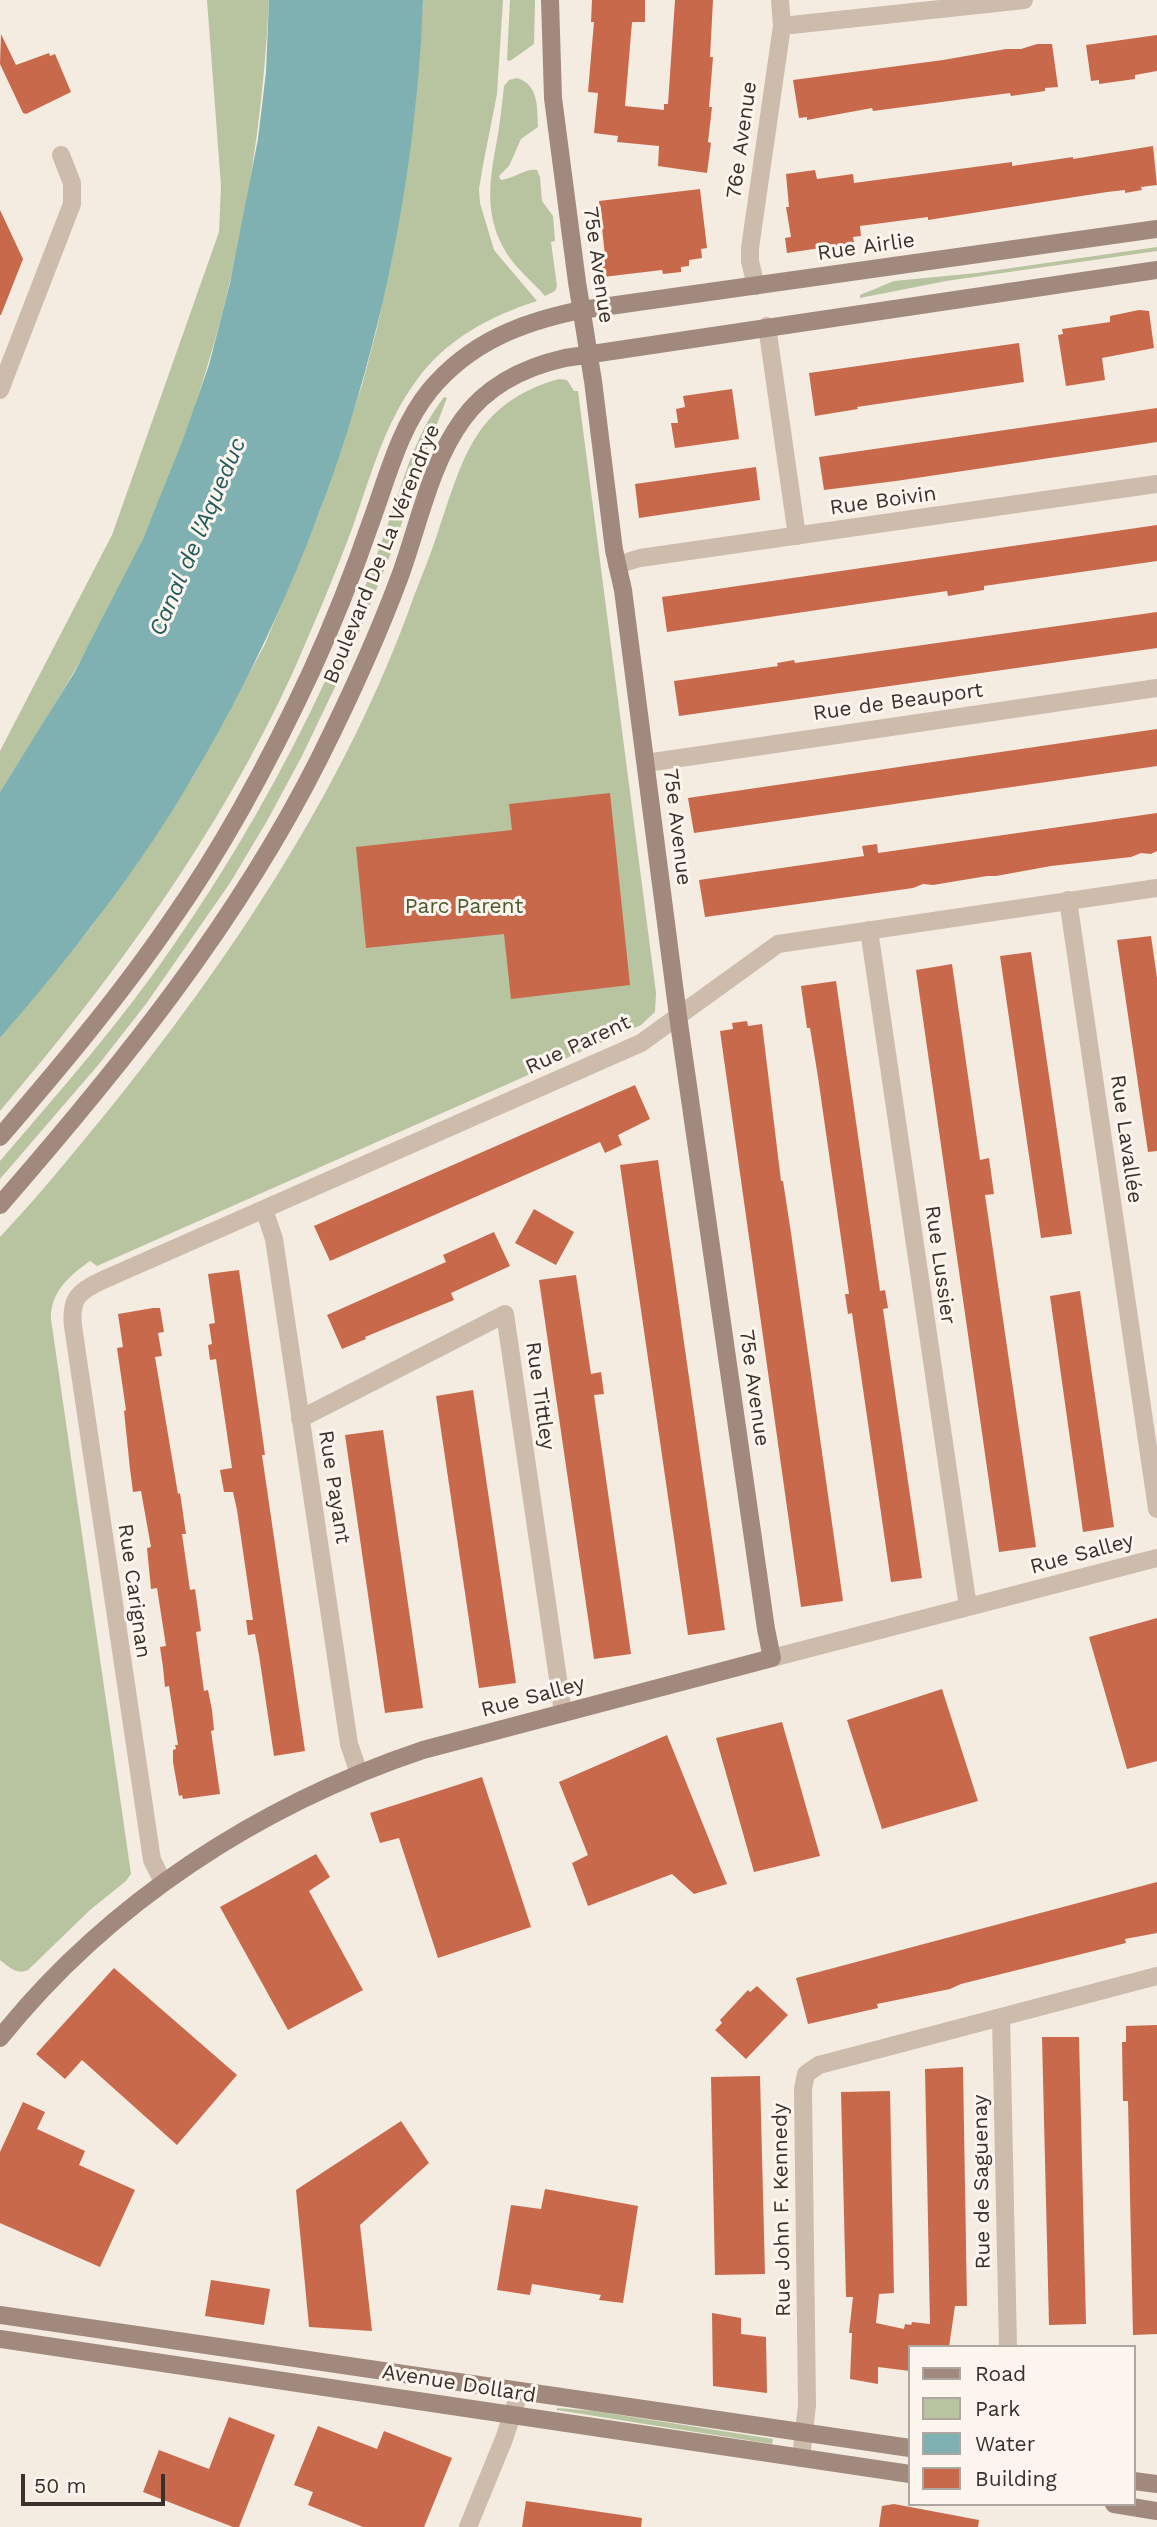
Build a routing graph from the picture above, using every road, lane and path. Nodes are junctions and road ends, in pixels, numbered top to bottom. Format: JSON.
{"nodes":[{"id":1,"x":550,"y":0,"type":"edge"},
{"id":2,"x":780,"y":0,"type":"edge"},
{"id":3,"x":1024,"y":0,"type":"edge"},
{"id":4,"x":782,"y":26,"type":"junction"},
{"id":5,"x":61,"y":155,"type":"dead end"},
{"id":6,"x":1157,"y":229,"type":"edge"},
{"id":7,"x":1157,"y":270,"type":"edge"},
{"id":8,"x":756,"y":286,"type":"junction"},
{"id":9,"x":581,"y":310,"type":"junction"},
{"id":10,"x":767,"y":326,"type":"junction"},
{"id":11,"x":588,"y":354,"type":"junction"},
{"id":12,"x":0,"y":390,"type":"edge"},
{"id":13,"x":1157,"y":484,"type":"edge"},
{"id":14,"x":797,"y":536,"type":"junction"},
{"id":15,"x":617,"y":565,"type":"junction"},
{"id":16,"x":1157,"y":688,"type":"edge"},
{"id":17,"x":646,"y":763,"type":"junction"},
{"id":18,"x":1157,"y":888,"type":"edge"},
{"id":19,"x":1068,"y":900,"type":"junction"},
{"id":20,"x":869,"y":930,"type":"junction"},
{"id":21,"x":678,"y":1016,"type":"junction"},
{"id":22,"x":0,"y":1136,"type":"edge"},
{"id":23,"x":0,"y":1205,"type":"edge"},
{"id":24,"x":264,"y":1209,"type":"junction"},
{"id":25,"x":74,"y":1303,"type":"joint"},
{"id":26,"x":300,"y":1419,"type":"junction"},
{"id":27,"x":1157,"y":1509,"type":"edge"},
{"id":28,"x":1157,"y":1558,"type":"edge"},
{"id":29,"x":968,"y":1607,"type":"junction"},
{"id":30,"x":772,"y":1658,"type":"junction"},
{"id":31,"x":563,"y":1713,"type":"junction"},
{"id":32,"x":359,"y":1773,"type":"junction"},
{"id":33,"x":163,"y":1882,"type":"junction"},
{"id":34,"x":1157,"y":1976,"type":"edge"},
{"id":35,"x":1001,"y":2017,"type":"junction"},
{"id":36,"x":0,"y":2038,"type":"edge"},
{"id":37,"x":0,"y":2315,"type":"edge"},
{"id":38,"x":0,"y":2339,"type":"edge"},
{"id":39,"x":1008,"y":2345,"type":"edge"},
{"id":40,"x":520,"y":2391,"type":"junction"},
{"id":41,"x":512,"y":2416,"type":"junction"},
{"id":42,"x":805,"y":2433,"type":"junction"},
{"id":43,"x":908,"y":2448,"type":"edge"},
{"id":44,"x":801,"y":2458,"type":"junction"},
{"id":45,"x":908,"y":2474,"type":"edge"},
{"id":46,"x":1136,"y":2481,"type":"edge"},
{"id":47,"x":1157,"y":2484,"type":"edge"},
{"id":48,"x":1126,"y":2506,"type":"edge"},
{"id":49,"x":1157,"y":2511,"type":"edge"},
{"id":50,"x":468,"y":2527,"type":"edge"}],
"edges":[{"from":1,"to":9,"type":"main road","name":"75e Avenue"},
{"from":2,"to":4,"type":"street","name":"76e Avenue"},
{"from":3,"to":4,"type":"street"},
{"from":4,"to":8,"type":"street","name":"76e Avenue"},
{"from":5,"to":12,"type":"street"},
{"from":6,"to":8,"type":"main road","name":"Rue Airlie"},
{"from":7,"to":10,"type":"main road"},
{"from":8,"to":9,"type":"main road","name":"Rue Airlie"},
{"from":9,"to":11,"type":"main road","name":"75e Avenue"},
{"from":9,"to":22,"type":"main road","name":"Boulevard De La Vérendrye"},
{"from":10,"to":11,"type":"main road"},
{"from":10,"to":14,"type":"street"},
{"from":11,"to":15,"type":"main road","name":"75e Avenue"},
{"from":11,"to":23,"type":"main road","name":"Boulevard De La Vérendrye"},
{"from":13,"to":14,"type":"street","name":"Rue Boivin"},
{"from":14,"to":15,"type":"street","name":"Rue Boivin"},
{"from":15,"to":17,"type":"main road","name":"75e Avenue"},
{"from":16,"to":17,"type":"street","name":"Rue de Beauport"},
{"from":17,"to":21,"type":"main road","name":"75e Avenue"},
{"from":18,"to":19,"type":"street","name":"Rue Parent"},
{"from":19,"to":20,"type":"street","name":"Rue Parent"},
{"from":19,"to":27,"type":"street","name":"Rue Lavallée"},
{"from":20,"to":21,"type":"street","name":"Rue Parent"},
{"from":20,"to":29,"type":"street","name":"Rue Lussier"},
{"from":21,"to":24,"type":"street","name":"Rue Parent"},
{"from":21,"to":30,"type":"main road","name":"75e Avenue"},
{"from":24,"to":25,"type":"street","name":"Rue Parent"},
{"from":24,"to":26,"type":"street","name":"Rue Payant"},
{"from":25,"to":33,"type":"street","name":"Rue Carignan"},
{"from":26,"to":31,"type":"street","name":"Rue Tittley"},
{"from":26,"to":32,"type":"street","name":"Rue Payant"},
{"from":28,"to":29,"type":"street","name":"Rue Salley"},
{"from":29,"to":30,"type":"street","name":"Rue Salley"},
{"from":30,"to":31,"type":"main road","name":"Rue Salley"},
{"from":31,"to":32,"type":"main road","name":"Rue Salley"},
{"from":32,"to":33,"type":"main road","name":"Rue Salley"},
{"from":33,"to":36,"type":"main road","name":"Rue Salley"},
{"from":34,"to":35,"type":"street","name":"Rue John F. Kennedy"},
{"from":35,"to":39,"type":"street","name":"Rue de Saguenay"},
{"from":35,"to":42,"type":"street","name":"Rue John F. Kennedy"},
{"from":37,"to":40,"type":"main road","name":"Avenue Dollard"},
{"from":38,"to":41,"type":"main road","name":"Avenue Dollard"},
{"from":40,"to":41,"type":"street"},
{"from":40,"to":42,"type":"main road","name":"Avenue Dollard"},
{"from":41,"to":44,"type":"main road","name":"Avenue Dollard"},
{"from":41,"to":50,"type":"street"},
{"from":42,"to":43,"type":"main road","name":"Avenue Dollard"},
{"from":42,"to":44,"type":"street","name":"Rue John F. Kennedy"},
{"from":44,"to":45,"type":"main road","name":"Avenue Dollard"},
{"from":46,"to":47,"type":"main road"},
{"from":48,"to":49,"type":"main road"}]}
